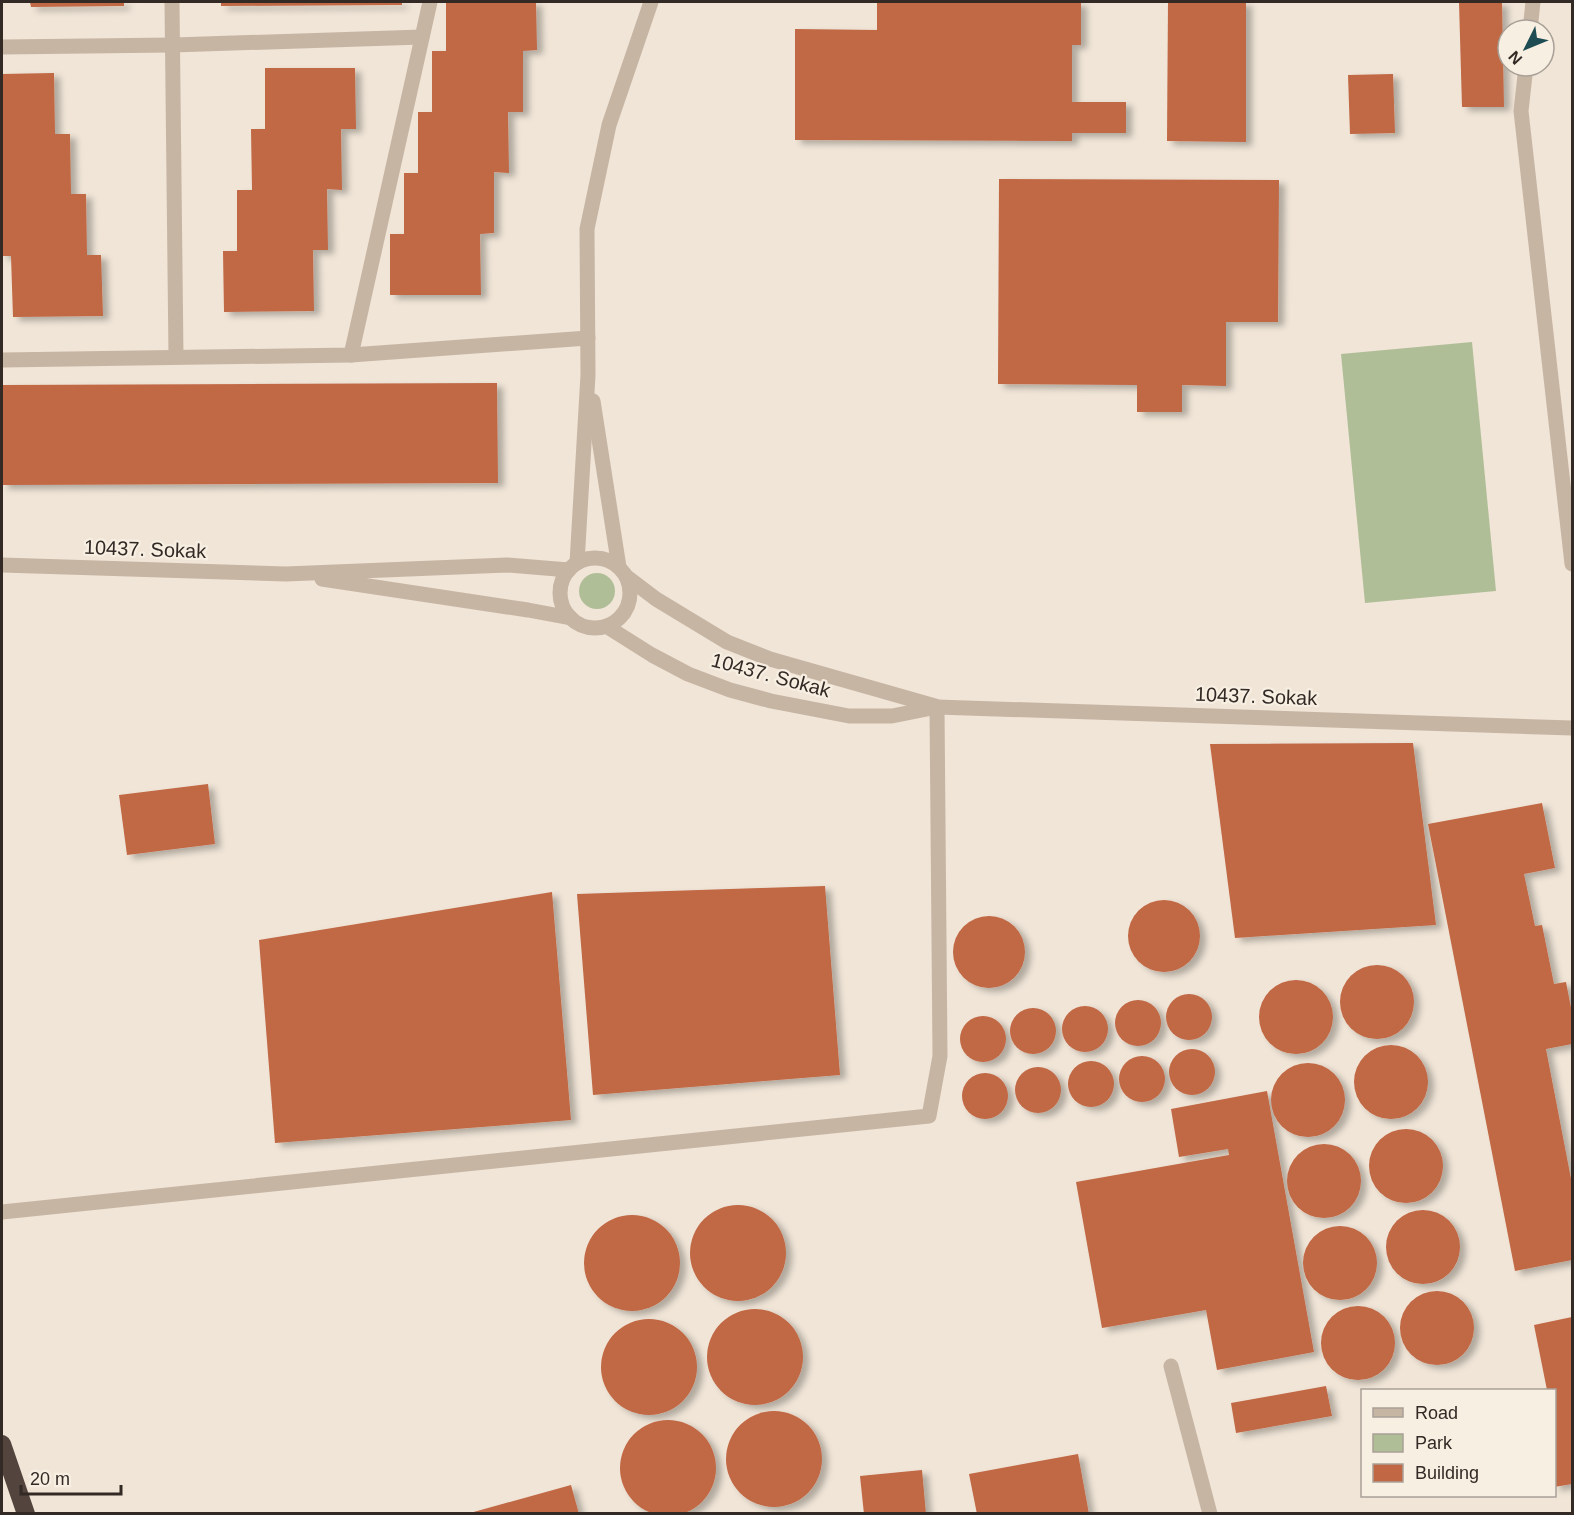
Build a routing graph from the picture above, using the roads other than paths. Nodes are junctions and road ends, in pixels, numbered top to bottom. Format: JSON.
{"nodes":[{"id":1,"x":172,"y":2,"type":"edge"},
{"id":2,"x":430,"y":2,"type":"edge"},
{"id":3,"x":651,"y":2,"type":"edge"},
{"id":4,"x":1533,"y":2,"type":"edge"},
{"id":5,"x":1531,"y":18,"type":"edge"},
{"id":6,"x":422,"y":36,"type":"junction"},
{"id":7,"x":172,"y":45,"type":"junction"},
{"id":8,"x":2,"y":47,"type":"edge"},
{"id":9,"x":1525,"y":78,"type":"edge"},
{"id":10,"x":588,"y":338,"type":"junction"},
{"id":11,"x":351,"y":355,"type":"junction"},
{"id":12,"x":176,"y":357,"type":"junction"},
{"id":13,"x":2,"y":360,"type":"edge"},
{"id":14,"x":588,"y":375,"type":"junction"},
{"id":15,"x":1572,"y":564,"type":"edge"},
{"id":16,"x":2,"y":565,"type":"edge"},
{"id":17,"x":573,"y":566,"type":"junction"},
{"id":18,"x":623,"y":572,"type":"junction"},
{"id":19,"x":286,"y":574,"type":"junction"},
{"id":20,"x":571,"y":618,"type":"junction"},
{"id":21,"x":606,"y":627,"type":"junction"},
{"id":22,"x":938,"y":707,"type":"junction"},
{"id":23,"x":1572,"y":728,"type":"edge"},
{"id":24,"x":2,"y":1212,"type":"edge"},
{"id":25,"x":1171,"y":1366,"type":"dead end"},
{"id":26,"x":2,"y":1444,"type":"edge"},
{"id":27,"x":26,"y":1514,"type":"edge"},
{"id":28,"x":1210,"y":1514,"type":"edge"}],
"edges":[{"from":1,"to":7,"type":"street"},
{"from":2,"to":6,"type":"street"},
{"from":3,"to":10,"type":"street"},
{"from":4,"to":5,"type":"street"},
{"from":6,"to":7,"type":"street"},
{"from":6,"to":11,"type":"street"},
{"from":7,"to":8,"type":"street"},
{"from":7,"to":12,"type":"street"},
{"from":9,"to":15,"type":"street"},
{"from":10,"to":11,"type":"street"},
{"from":10,"to":14,"type":"street"},
{"from":11,"to":12,"type":"street"},
{"from":12,"to":13,"type":"street"},
{"from":14,"to":17,"type":"street"},
{"from":14,"to":18,"type":"street"},
{"from":16,"to":19,"type":"street","name":"10437. Sokak"},
{"from":17,"to":18,"type":"street"},
{"from":17,"to":19,"type":"street","name":"10437. Sokak"},
{"from":17,"to":20,"type":"street"},
{"from":18,"to":21,"type":"street"},
{"from":18,"to":22,"type":"street","name":"10437. Sokak"},
{"from":19,"to":20,"type":"street","name":"10437. Sokak"},
{"from":20,"to":21,"type":"street"},
{"from":21,"to":22,"type":"street","name":"10437. Sokak"},
{"from":22,"to":23,"type":"street","name":"10437. Sokak"},
{"from":22,"to":24,"type":"street"},
{"from":25,"to":28,"type":"street"},
{"from":26,"to":27,"type":"highway"}]}
